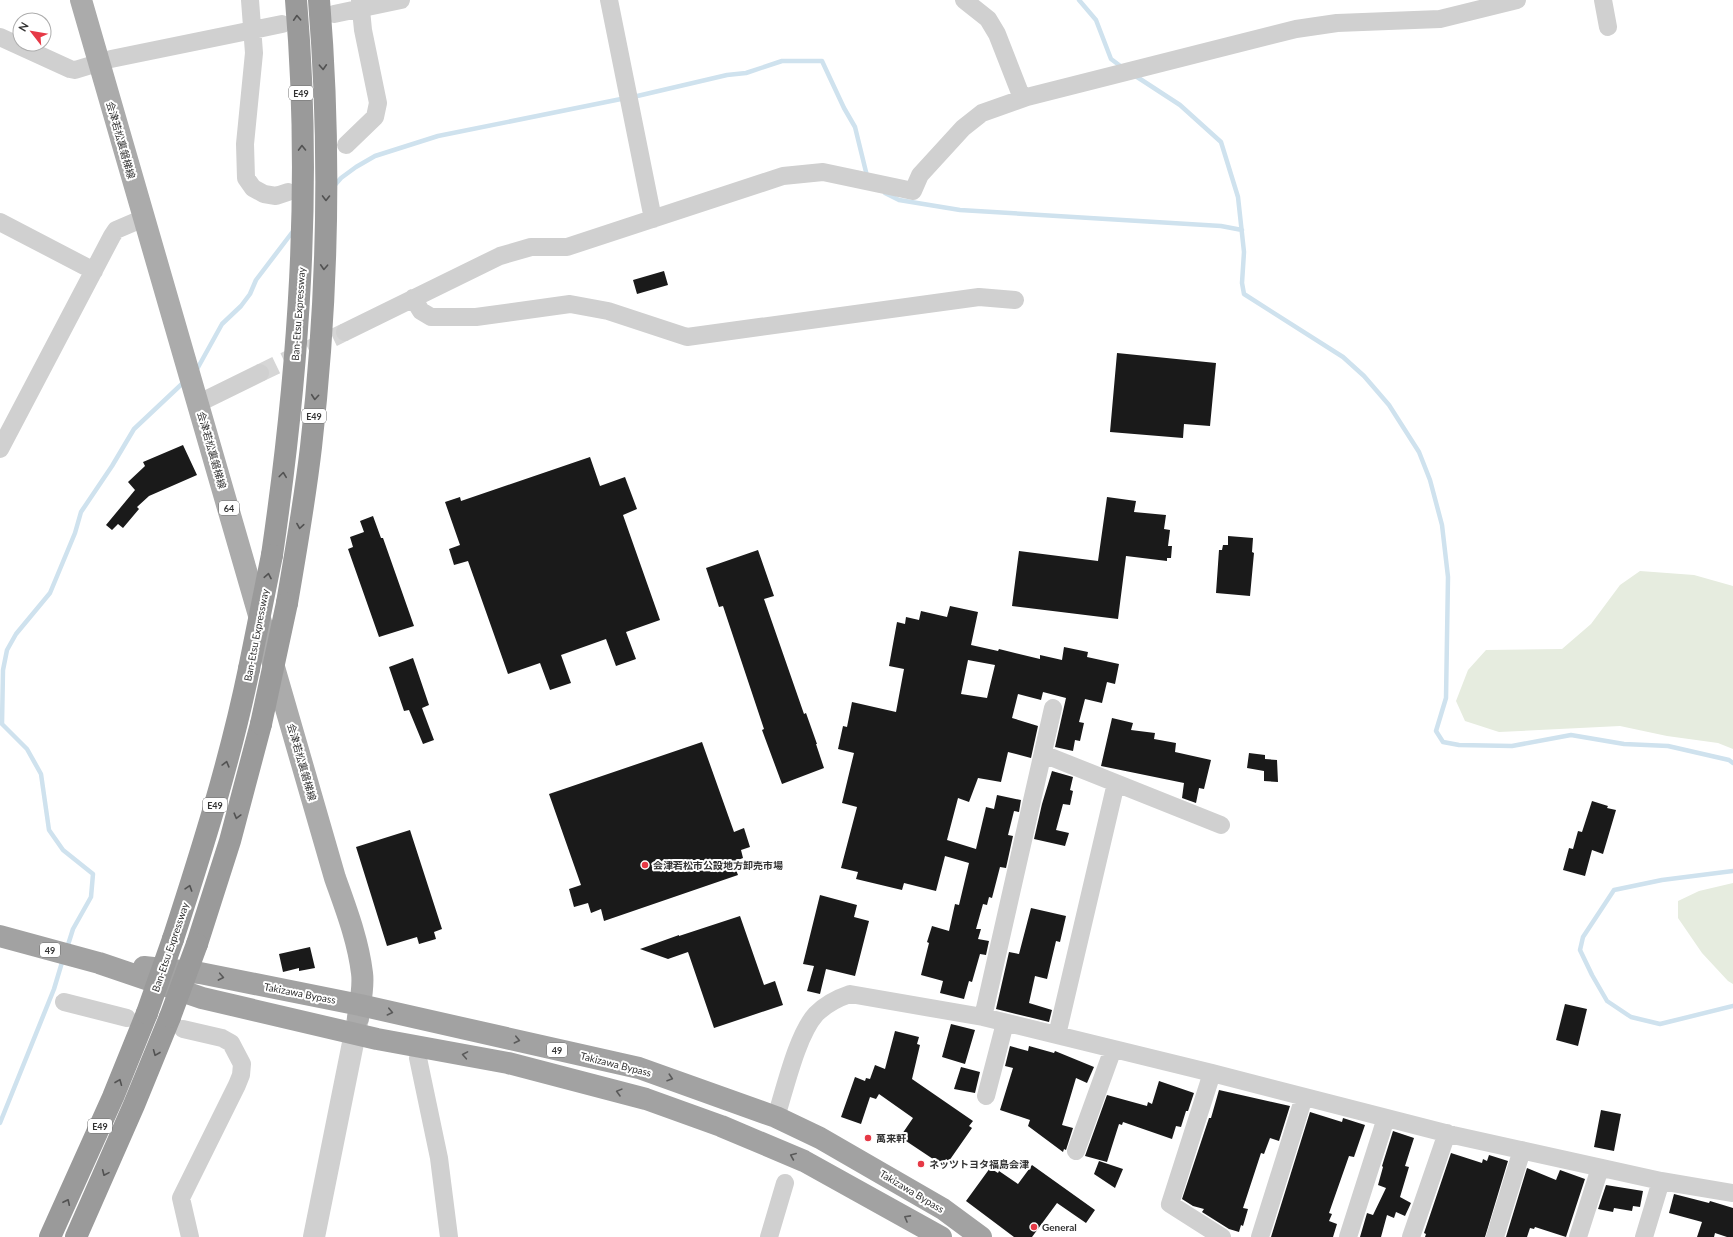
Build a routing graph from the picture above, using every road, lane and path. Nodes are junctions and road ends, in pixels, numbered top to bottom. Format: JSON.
{"nodes":[{"id":1,"x":81,"y":0,"type":"edge"},
{"id":2,"x":250,"y":0,"type":"edge"},
{"id":3,"x":296,"y":0,"type":"edge"},
{"id":4,"x":401,"y":0,"type":"edge"},
{"id":5,"x":609,"y":0,"type":"edge"},
{"id":6,"x":964,"y":0,"type":"edge"},
{"id":7,"x":1517,"y":0,"type":"edge"},
{"id":8,"x":1604,"y":0,"type":"edge"},
{"id":9,"x":360,"y":4,"type":"edge"},
{"id":10,"x":327,"y":7,"type":"edge"},
{"id":11,"x":282,"y":24,"type":"dead end"},
{"id":12,"x":1608,"y":27,"type":"dead end"},
{"id":13,"x":254,"y":31,"type":"junction"},
{"id":14,"x":0,"y":37,"type":"edge"},
{"id":15,"x":98,"y":63,"type":"junction"},
{"id":16,"x":1022,"y":98,"type":"junction"},
{"id":17,"x":346,"y":145,"type":"dead end"},
{"id":18,"x":296,"y":189,"type":"junction"},
{"id":19,"x":144,"y":218,"type":"junction"},
{"id":20,"x":653,"y":219,"type":"junction"},
{"id":21,"x":0,"y":222,"type":"edge"},
{"id":22,"x":94,"y":271,"type":"junction"},
{"id":23,"x":413,"y":298,"type":"junction"},
{"id":24,"x":1015,"y":300,"type":"dead end"},
{"id":25,"x":345,"y":332,"type":"tunnel mouth"},
{"id":26,"x":260,"y":373,"type":"tunnel mouth"},
{"id":27,"x":199,"y":402,"type":"junction"},
{"id":28,"x":0,"y":449,"type":"edge"},
{"id":29,"x":1053,"y":708,"type":"dead end"},
{"id":30,"x":1043,"y":754,"type":"junction"},
{"id":31,"x":1116,"y":783,"type":"junction"},
{"id":32,"x":1221,"y":825,"type":"dead end"},
{"id":33,"x":0,"y":936,"type":"edge"},
{"id":34,"x":99,"y":963,"type":"junction"},
{"id":35,"x":64,"y":1002,"type":"dead end"},
{"id":36,"x":137,"y":1016,"type":"junction"},
{"id":37,"x":983,"y":1018,"type":"junction"},
{"id":38,"x":357,"y":1019,"type":"junction"},
{"id":39,"x":177,"y":1023,"type":"junction"},
{"id":40,"x":1005,"y":1023,"type":"junction"},
{"id":41,"x":1057,"y":1035,"type":"junction"},
{"id":42,"x":1113,"y":1049,"type":"junction"},
{"id":43,"x":418,"y":1058,"type":"dead end"},
{"id":44,"x":1212,"y":1073,"type":"junction"},
{"id":45,"x":986,"y":1096,"type":"dead end"},
{"id":46,"x":1304,"y":1097,"type":"junction"},
{"id":47,"x":776,"y":1117,"type":"junction"},
{"id":48,"x":1386,"y":1118,"type":"junction"},
{"id":49,"x":1447,"y":1134,"type":"junction"},
{"id":50,"x":1522,"y":1150,"type":"junction"},
{"id":51,"x":1076,"y":1151,"type":"dead end"},
{"id":52,"x":1600,"y":1168,"type":"junction"},
{"id":53,"x":1661,"y":1181,"type":"junction"},
{"id":54,"x":785,"y":1183,"type":"dead end"},
{"id":55,"x":1733,"y":1193,"type":"edge"},
{"id":56,"x":50,"y":1237,"type":"edge"},
{"id":57,"x":76,"y":1237,"type":"edge"},
{"id":58,"x":190,"y":1237,"type":"edge"},
{"id":59,"x":314,"y":1237,"type":"edge"},
{"id":60,"x":449,"y":1237,"type":"edge"},
{"id":61,"x":769,"y":1237,"type":"edge"},
{"id":62,"x":942,"y":1237,"type":"edge"},
{"id":63,"x":981,"y":1237,"type":"edge"},
{"id":64,"x":1222,"y":1237,"type":"edge"},
{"id":65,"x":1260,"y":1237,"type":"edge"},
{"id":66,"x":1348,"y":1237,"type":"edge"},
{"id":67,"x":1411,"y":1237,"type":"edge"},
{"id":68,"x":1495,"y":1237,"type":"edge"},
{"id":69,"x":1578,"y":1237,"type":"edge"},
{"id":70,"x":1644,"y":1237,"type":"edge"}],
"edges":[{"from":1,"to":15,"type":"main road","name":"会津若松裏磐梯線","number":"64"},
{"from":2,"to":13,"type":"street"},
{"from":18,"to":3,"type":"highway","name":"Ban-Etsu Expressway","number":"E49","one_way":true},
{"from":4,"to":9,"type":"street"},
{"from":5,"to":20,"type":"street"},
{"from":6,"to":16,"type":"street"},
{"from":7,"to":16,"type":"street"},
{"from":8,"to":12,"type":"street"},
{"from":9,"to":10,"type":"street"},
{"from":9,"to":17,"type":"street"},
{"from":10,"to":39,"type":"highway","number":"E49","one_way":true,"bridge":true},
{"from":11,"to":13,"type":"street"},
{"from":13,"to":15,"type":"street"},
{"from":13,"to":18,"type":"street"},
{"from":14,"to":15,"type":"street"},
{"from":15,"to":19,"type":"main road","name":"会津若松裏磐梯線","number":"64"},
{"from":16,"to":20,"type":"street"},
{"from":36,"to":18,"type":"highway","name":"Ban-Etsu Expressway","number":"E49","one_way":true,"bridge":true},
{"from":19,"to":22,"type":"street"},
{"from":19,"to":27,"type":"main road","name":"会津若松裏磐梯線","number":"64"},
{"from":20,"to":23,"type":"street"},
{"from":21,"to":22,"type":"street"},
{"from":22,"to":28,"type":"street"},
{"from":23,"to":24,"type":"street"},
{"from":23,"to":25,"type":"street"},
{"from":26,"to":27,"type":"street"},
{"from":27,"to":38,"type":"main road","name":"会津若松裏磐梯線","number":"64"},
{"from":29,"to":30,"type":"street"},
{"from":30,"to":31,"type":"street"},
{"from":30,"to":37,"type":"street"},
{"from":31,"to":32,"type":"street"},
{"from":31,"to":41,"type":"street"},
{"from":33,"to":34,"type":"highway","name":"Takizawa Bypass","number":"49"},
{"from":34,"to":38,"type":"highway","name":"Takizawa Bypass","number":"49","one_way":true},
{"from":34,"to":38,"type":"highway","name":"Takizawa Bypass","number":"49"},
{"from":35,"to":36,"type":"street"},
{"from":56,"to":36,"type":"highway","name":"Ban-Etsu Expressway","number":"E49","one_way":true},
{"from":37,"to":40,"type":"street"},
{"from":37,"to":47,"type":"street"},
{"from":38,"to":47,"type":"highway","name":"Takizawa Bypass","number":"49","one_way":true},
{"from":38,"to":59,"type":"street"},
{"from":62,"to":38,"type":"highway","name":"Takizawa Bypass","number":"49","one_way":true},
{"from":39,"to":57,"type":"highway","number":"E49","one_way":true},
{"from":39,"to":58,"type":"street"},
{"from":40,"to":41,"type":"street"},
{"from":40,"to":45,"type":"street"},
{"from":41,"to":42,"type":"street"},
{"from":42,"to":44,"type":"street"},
{"from":42,"to":51,"type":"street"},
{"from":43,"to":60,"type":"street"},
{"from":44,"to":46,"type":"street"},
{"from":44,"to":64,"type":"street"},
{"from":46,"to":48,"type":"street"},
{"from":46,"to":65,"type":"street"},
{"from":47,"to":63,"type":"highway","name":"Takizawa Bypass","number":"49"},
{"from":48,"to":49,"type":"street"},
{"from":48,"to":66,"type":"street"},
{"from":49,"to":50,"type":"street"},
{"from":49,"to":67,"type":"street"},
{"from":50,"to":52,"type":"street"},
{"from":50,"to":68,"type":"street"},
{"from":52,"to":53,"type":"street"},
{"from":52,"to":69,"type":"street"},
{"from":53,"to":55,"type":"street"},
{"from":53,"to":70,"type":"street"},
{"from":54,"to":61,"type":"street"}]}
